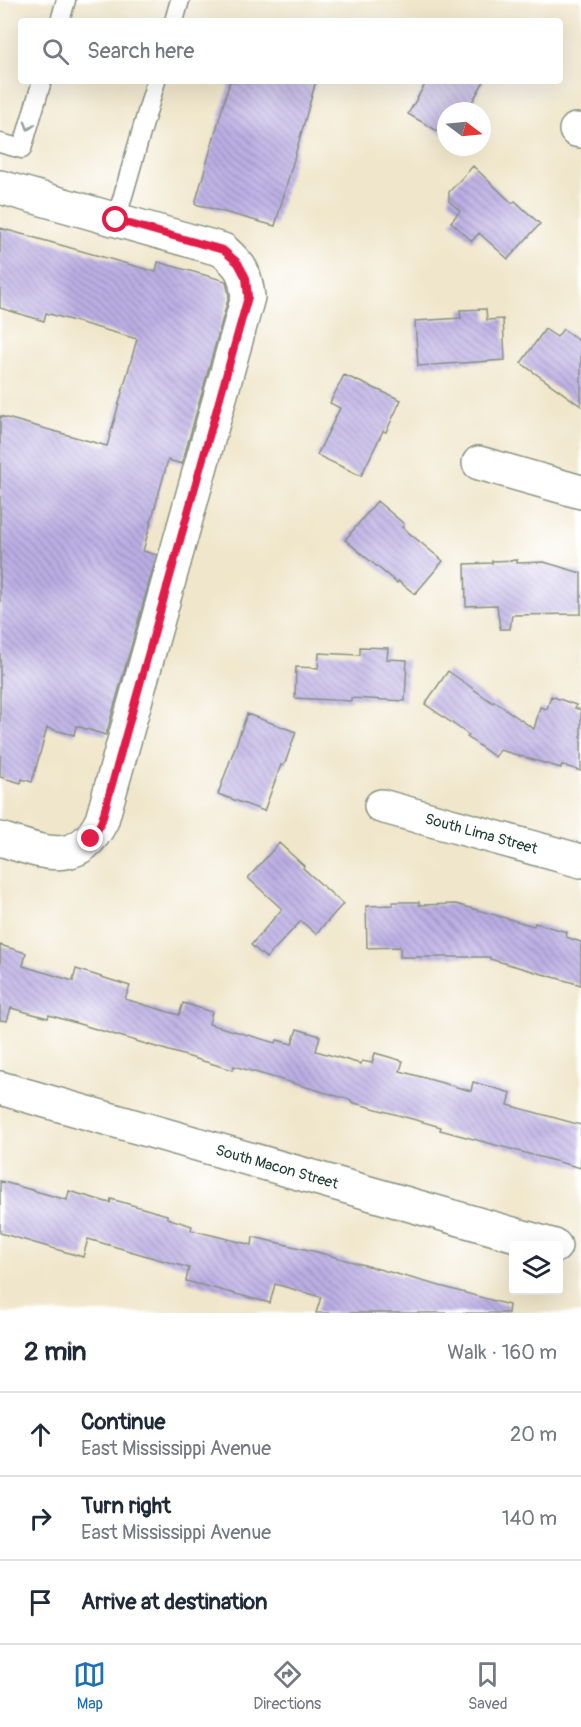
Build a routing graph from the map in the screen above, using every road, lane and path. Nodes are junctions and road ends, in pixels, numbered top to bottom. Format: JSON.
{"nodes":[{"id":1,"x":66,"y":0,"type":"edge"},
{"id":2,"x":180,"y":0,"type":"edge"},
{"id":3,"x":61,"y":18,"type":"edge"},
{"id":4,"x":175,"y":18,"type":"edge"},
{"id":5,"x":41,"y":84,"type":"edge"},
{"id":6,"x":155,"y":84,"type":"edge"},
{"id":7,"x":0,"y":143,"type":"edge"},
{"id":8,"x":0,"y":187,"type":"edge"},
{"id":9,"x":116,"y":220,"type":"junction"},
{"id":10,"x":480,"y":463,"type":"dead end"},
{"id":11,"x":581,"y":492,"type":"edge"},
{"id":12,"x":381,"y":806,"type":"dead end"},
{"id":13,"x":0,"y":839,"type":"edge"},
{"id":14,"x":581,"y":861,"type":"edge"},
{"id":15,"x":0,"y":1088,"type":"edge"},
{"id":16,"x":539,"y":1241,"type":"edge"},
{"id":17,"x":563,"y":1248,"type":"edge"},
{"id":18,"x":581,"y":1253,"type":"edge"}],
"edges":[{"from":1,"to":3,"type":"lane"},
{"from":2,"to":4,"type":"lane"},
{"from":5,"to":7,"type":"lane","one_way":true},
{"from":6,"to":9,"type":"lane"},
{"from":8,"to":9,"type":"street"},
{"from":9,"to":13,"type":"street"},
{"from":10,"to":11,"type":"street"},
{"from":12,"to":14,"type":"street","name":"South Lima Street"},
{"from":15,"to":16,"type":"street","name":"South Macon Street"},
{"from":17,"to":18,"type":"street","name":"South Macon Street"}]}
